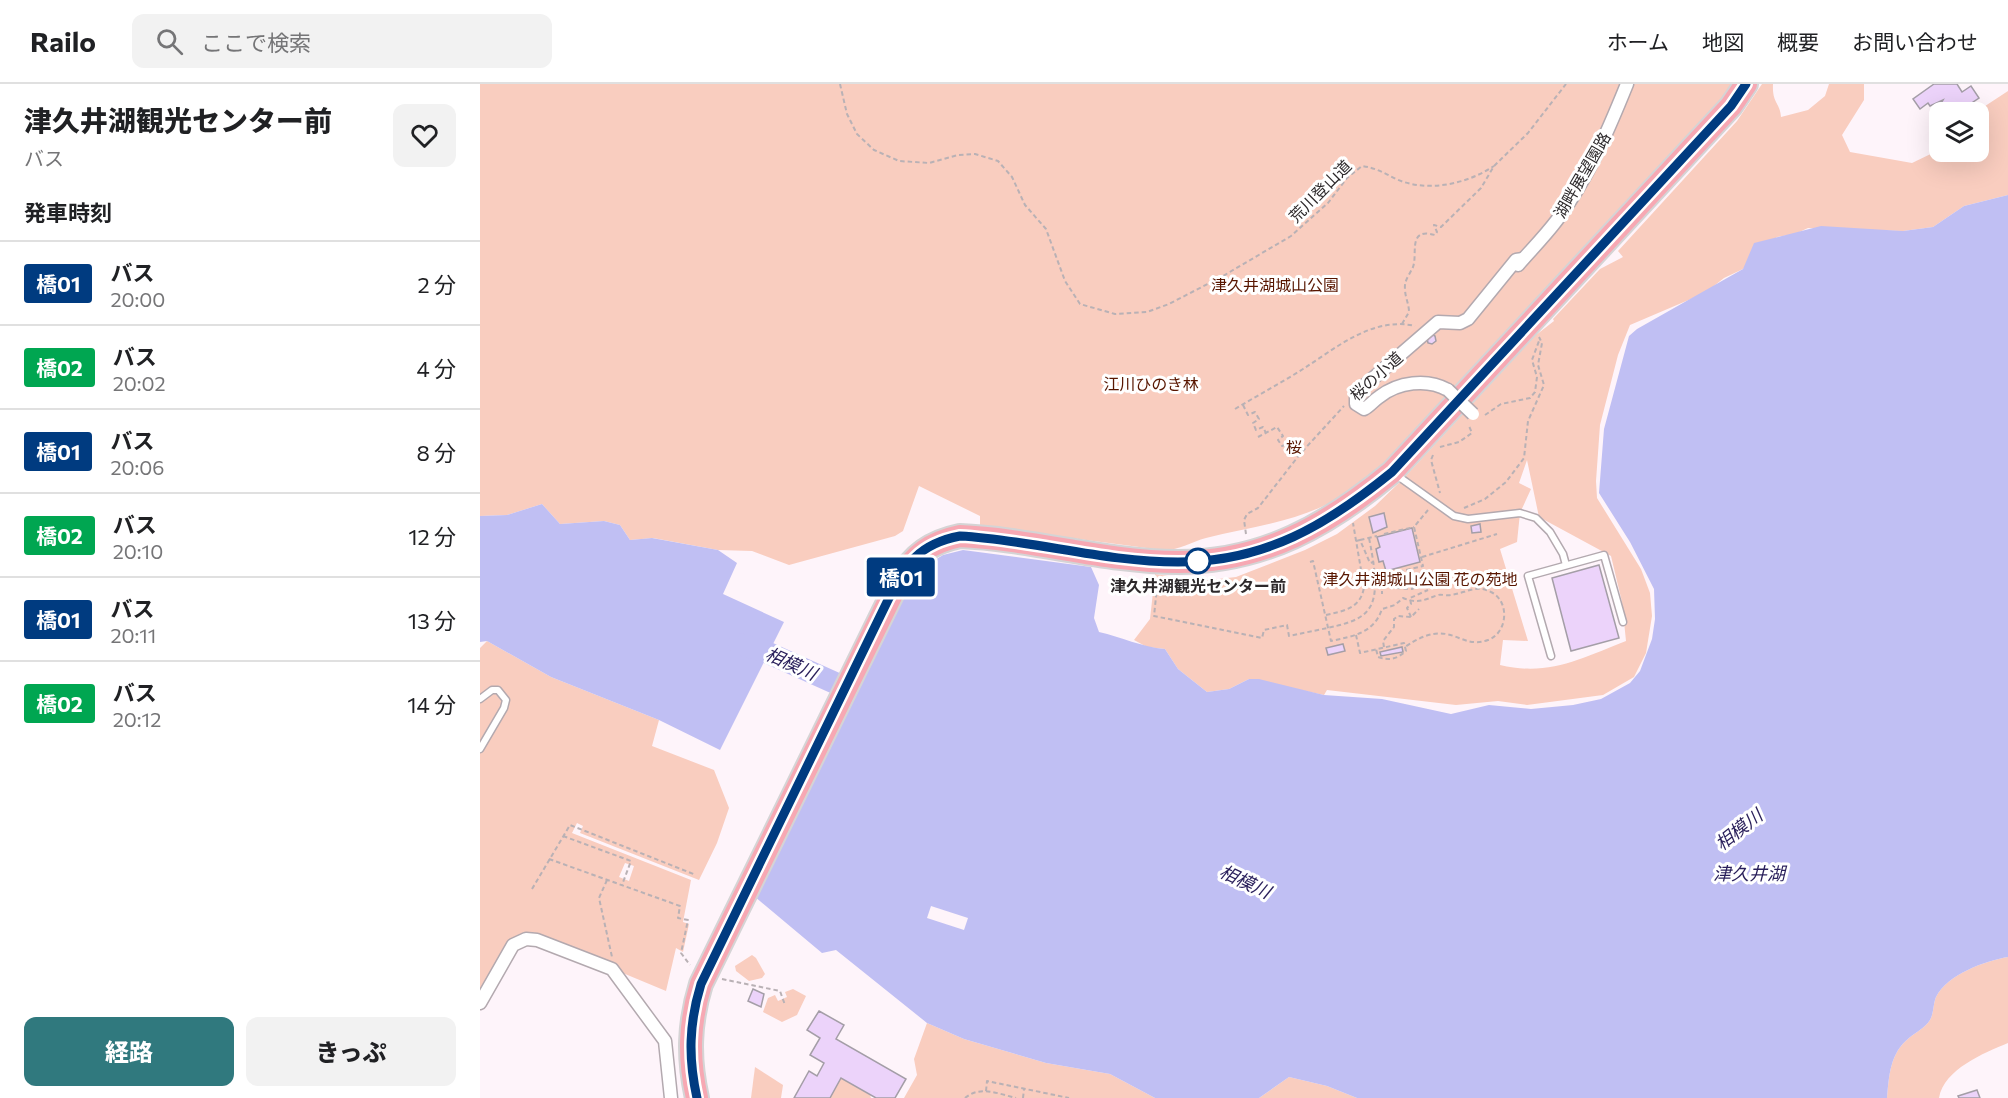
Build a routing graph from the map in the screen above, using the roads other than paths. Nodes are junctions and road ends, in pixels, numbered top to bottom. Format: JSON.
{"nodes":[{"id":1,"x":1627,"y":84,"type":"edge"},
{"id":2,"x":1746,"y":84,"type":"edge"},
{"id":3,"x":1460,"y":323,"type":"joint"},
{"id":4,"x":1476,"y":417,"type":"road end"},
{"id":5,"x":1392,"y":472,"type":"junction"},
{"id":6,"x":1566,"y":565,"type":"junction"},
{"id":7,"x":1623,"y":622,"type":"dead end"},
{"id":8,"x":1551,"y":656,"type":"dead end"},
{"id":9,"x":480,"y":699,"type":"edge"},
{"id":10,"x":480,"y":749,"type":"edge"},
{"id":11,"x":480,"y":1004,"type":"edge"},
{"id":12,"x":670,"y":1098,"type":"edge"},
{"id":13,"x":697,"y":1098,"type":"edge"}],
"edges":[{"from":1,"to":3,"type":"street","name":"湖畔展望園路"},
{"from":2,"to":5,"type":"highway"},
{"from":3,"to":4,"type":"street","name":"桜の小道","bridge":true},
{"from":5,"to":6,"type":"lane"},
{"from":5,"to":13,"type":"highway"},
{"from":6,"to":7,"type":"lane"},
{"from":6,"to":8,"type":"lane"},
{"from":9,"to":10,"type":"lane"},
{"from":11,"to":12,"type":"street"}]}
